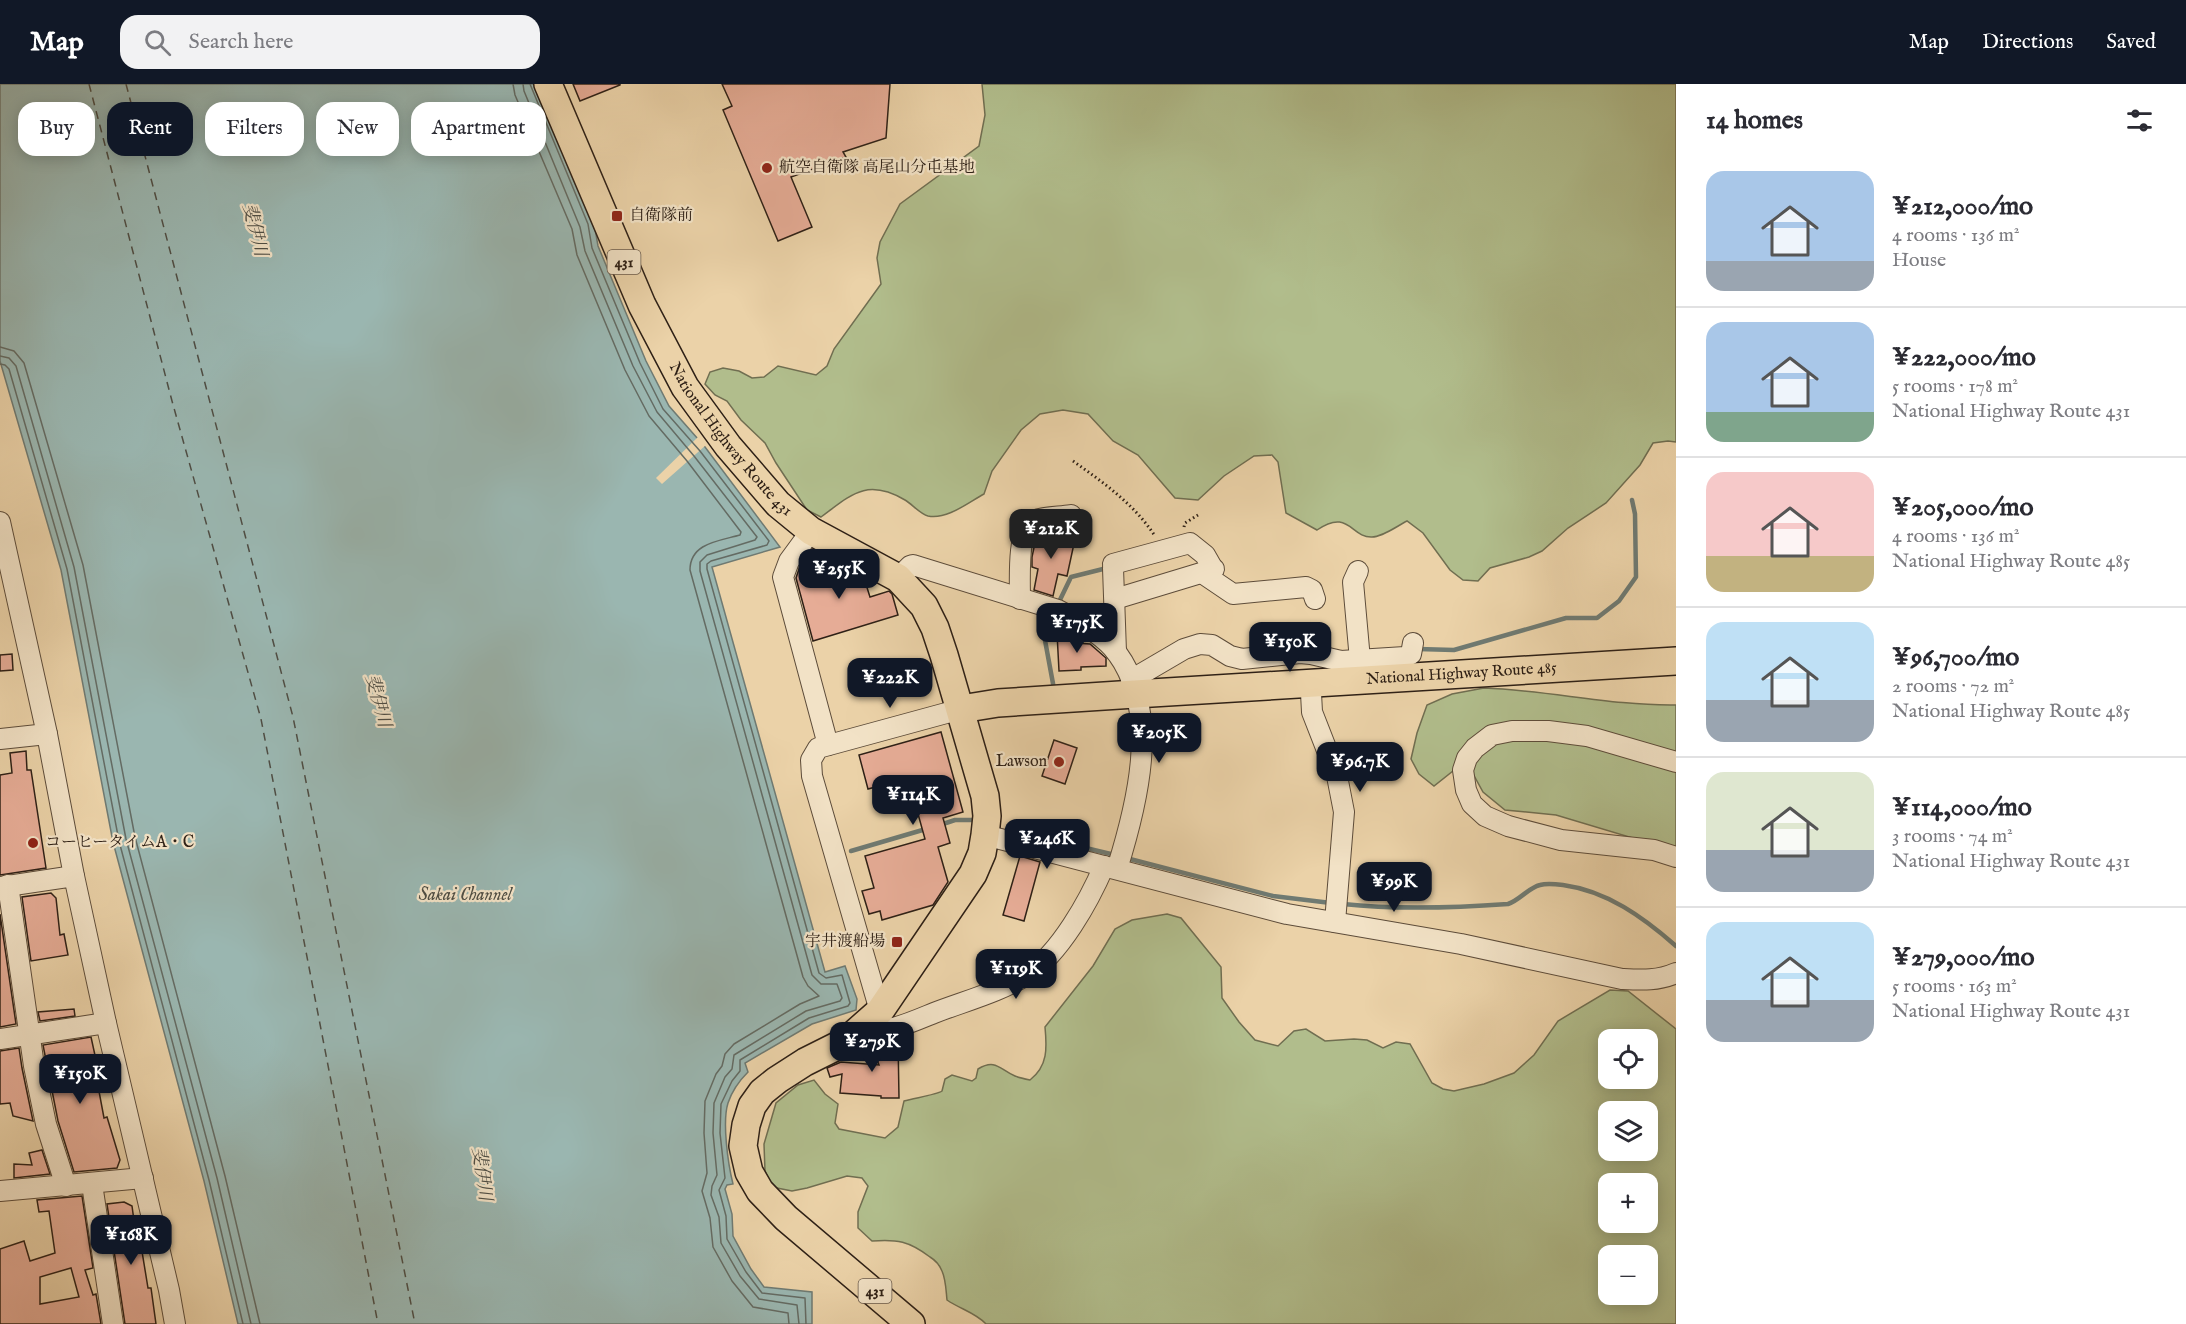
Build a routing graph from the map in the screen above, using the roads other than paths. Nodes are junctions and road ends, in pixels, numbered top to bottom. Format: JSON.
{"nodes":[{"id":1,"x":549,"y":84,"type":"edge"},
{"id":2,"x":1071,"y":515,"type":"dead end"},
{"id":3,"x":0,"y":522,"type":"edge"},
{"id":4,"x":811,"y":531,"type":"junction"},
{"id":5,"x":1210,"y":570,"type":"junction"},
{"id":6,"x":1358,"y":571,"type":"dead end"},
{"id":7,"x":898,"y":578,"type":"junction"},
{"id":8,"x":1020,"y":599,"type":"junction"},
{"id":9,"x":1115,"y":599,"type":"junction"},
{"id":10,"x":1315,"y":599,"type":"dead end"},
{"id":11,"x":1413,"y":643,"type":"dead end"},
{"id":12,"x":1116,"y":652,"type":"junction"},
{"id":13,"x":1300,"y":653,"type":"junction"},
{"id":14,"x":1360,"y":660,"type":"junction"},
{"id":15,"x":1676,"y":661,"type":"edge"},
{"id":16,"x":1131,"y":681,"type":"junction"},
{"id":17,"x":961,"y":709,"type":"junction"},
{"id":18,"x":47,"y":734,"type":"junction"},
{"id":19,"x":0,"y":738,"type":"edge"},
{"id":20,"x":828,"y":745,"type":"junction"},
{"id":21,"x":1676,"y":762,"type":"edge"},
{"id":22,"x":985,"y":835,"type":"junction"},
{"id":23,"x":1676,"y":857,"type":"edge"},
{"id":24,"x":1116,"y":862,"type":"junction"},
{"id":25,"x":74,"y":876,"type":"junction"},
{"id":26,"x":4,"y":886,"type":"edge"},
{"id":27,"x":1335,"y":910,"type":"junction"},
{"id":28,"x":1676,"y":973,"type":"edge"},
{"id":29,"x":880,"y":1011,"type":"junction"},
{"id":30,"x":106,"y":1023,"type":"junction"},
{"id":31,"x":860,"y":1030,"type":"junction"},
{"id":32,"x":28,"y":1034,"type":"junction"},
{"id":33,"x":0,"y":1039,"type":"edge"},
{"id":34,"x":143,"y":1178,"type":"junction"},
{"id":35,"x":92,"y":1184,"type":"junction"},
{"id":36,"x":66,"y":1186,"type":"junction"},
{"id":37,"x":0,"y":1191,"type":"edge"},
{"id":38,"x":113,"y":1324,"type":"edge"},
{"id":39,"x":175,"y":1324,"type":"edge"},
{"id":40,"x":911,"y":1324,"type":"edge"}],
"edges":[{"from":1,"to":4,"type":"highway","name":"National Highway Route 431","number":"431"},
{"from":2,"to":8,"type":"street"},
{"from":3,"to":18,"type":"street"},
{"from":4,"to":7,"type":"highway","name":"National Highway Route 431","number":"431"},
{"from":4,"to":20,"type":"street"},
{"from":5,"to":9,"type":"street"},
{"from":5,"to":9,"type":"street"},
{"from":5,"to":10,"type":"street"},
{"from":6,"to":14,"type":"street"},
{"from":7,"to":8,"type":"street"},
{"from":7,"to":17,"type":"highway","name":"National Highway Route 431","number":"431"},
{"from":8,"to":12,"type":"street"},
{"from":9,"to":12,"type":"street"},
{"from":11,"to":14,"type":"street"},
{"from":12,"to":16,"type":"street"},
{"from":13,"to":14,"type":"street"},
{"from":13,"to":16,"type":"street"},
{"from":13,"to":27,"type":"street"},
{"from":15,"to":16,"type":"highway","name":"National Highway Route 485"},
{"from":16,"to":17,"type":"highway","name":"National Highway Route 485"},
{"from":16,"to":24,"type":"street"},
{"from":17,"to":20,"type":"street"},
{"from":17,"to":22,"type":"highway","name":"National Highway Route 431","number":"431"},
{"from":18,"to":19,"type":"street"},
{"from":18,"to":25,"type":"street"},
{"from":20,"to":29,"type":"street"},
{"from":21,"to":23,"type":"street"},
{"from":22,"to":24,"type":"street"},
{"from":22,"to":29,"type":"highway","name":"National Highway Route 431","number":"431"},
{"from":24,"to":27,"type":"street"},
{"from":24,"to":31,"type":"street"},
{"from":25,"to":26,"type":"street"},
{"from":25,"to":30,"type":"street"},
{"from":26,"to":32,"type":"street"},
{"from":27,"to":28,"type":"street"},
{"from":29,"to":31,"type":"highway","name":"National Highway Route 431","number":"431"},
{"from":30,"to":32,"type":"street"},
{"from":30,"to":34,"type":"street"},
{"from":31,"to":40,"type":"highway","name":"National Highway Route 431","number":"431"},
{"from":32,"to":33,"type":"street"},
{"from":32,"to":36,"type":"street"},
{"from":34,"to":35,"type":"street"},
{"from":34,"to":39,"type":"street"},
{"from":35,"to":36,"type":"street"},
{"from":35,"to":38,"type":"street"},
{"from":36,"to":37,"type":"street"}]}
